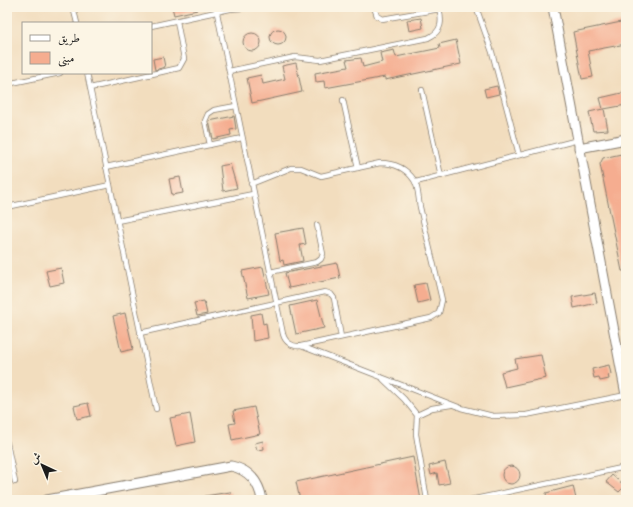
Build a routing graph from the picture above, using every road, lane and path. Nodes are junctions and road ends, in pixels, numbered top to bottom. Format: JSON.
{"nodes":[{"id":1,"x":74,"y":7,"type":"edge"},
{"id":2,"x":256,"y":7,"type":"edge"},
{"id":3,"x":374,"y":7,"type":"edge"},
{"id":4,"x":476,"y":7,"type":"edge"},
{"id":5,"x":553,"y":7,"type":"edge"},
{"id":6,"x":230,"y":8,"type":"edge"},
{"id":7,"x":439,"y":8,"type":"edge"},
{"id":8,"x":217,"y":13,"type":"junction"},
{"id":9,"x":177,"y":21,"type":"junction"},
{"id":10,"x":77,"y":22,"type":"edge"},
{"id":11,"x":152,"y":26,"type":"edge"},
{"id":12,"x":229,"y":71,"type":"junction"},
{"id":13,"x":55,"y":74,"type":"edge"},
{"id":14,"x":87,"y":74,"type":"edge"},
{"id":15,"x":7,"y":84,"type":"edge"},
{"id":16,"x":90,"y":88,"type":"junction"},
{"id":17,"x":422,"y":90,"type":"dead end"},
{"id":18,"x":343,"y":100,"type":"dead end"},
{"id":19,"x":236,"y":106,"type":"junction"},
{"id":20,"x":242,"y":138,"type":"junction"},
{"id":21,"x":626,"y":139,"type":"edge"},
{"id":22,"x":579,"y":144,"type":"junction"},
{"id":23,"x":210,"y":145,"type":"junction"},
{"id":24,"x":519,"y":155,"type":"junction"},
{"id":25,"x":106,"y":167,"type":"junction"},
{"id":26,"x":358,"y":168,"type":"junction"},
{"id":27,"x":441,"y":176,"type":"junction"},
{"id":28,"x":416,"y":182,"type":"junction"},
{"id":29,"x":251,"y":184,"type":"junction"},
{"id":30,"x":110,"y":185,"type":"junction"},
{"id":31,"x":253,"y":194,"type":"junction"},
{"id":32,"x":7,"y":207,"type":"edge"},
{"id":33,"x":117,"y":221,"type":"junction"},
{"id":34,"x":317,"y":225,"type":"dead end"},
{"id":35,"x":270,"y":272,"type":"junction"},
{"id":36,"x":276,"y":303,"type":"junction"},
{"id":37,"x":140,"y":333,"type":"junction"},
{"id":38,"x":342,"y":337,"type":"junction"},
{"id":39,"x":301,"y":346,"type":"junction"},
{"id":40,"x":381,"y":377,"type":"junction"},
{"id":41,"x":626,"y":395,"type":"edge"},
{"id":42,"x":452,"y":405,"type":"junction"},
{"id":43,"x":156,"y":409,"type":"dead end"},
{"id":44,"x":417,"y":415,"type":"junction"},
{"id":45,"x":7,"y":443,"type":"edge"},
{"id":46,"x":626,"y":467,"type":"edge"},
{"id":47,"x":15,"y":482,"type":"dead end"},
{"id":48,"x":47,"y":500,"type":"edge"},
{"id":49,"x":262,"y":500,"type":"edge"},
{"id":50,"x":428,"y":500,"type":"edge"},
{"id":51,"x":470,"y":500,"type":"edge"}],
"edges":[{"from":1,"to":10,"type":"lane"},
{"from":2,"to":6,"type":"lane"},
{"from":3,"to":7,"type":"lane"},
{"from":4,"to":24,"type":"lane"},
{"from":5,"to":22,"type":"street"},
{"from":6,"to":8,"type":"lane"},
{"from":7,"to":12,"type":"lane"},
{"from":8,"to":9,"type":"lane"},
{"from":8,"to":12,"type":"lane"},
{"from":9,"to":11,"type":"lane"},
{"from":9,"to":16,"type":"lane"},
{"from":12,"to":19,"type":"lane"},
{"from":13,"to":15,"type":"lane"},
{"from":14,"to":16,"type":"lane"},
{"from":16,"to":25,"type":"lane"},
{"from":17,"to":27,"type":"lane"},
{"from":18,"to":26,"type":"lane"},
{"from":19,"to":20,"type":"lane"},
{"from":19,"to":23,"type":"lane"},
{"from":20,"to":23,"type":"lane"},
{"from":20,"to":29,"type":"lane"},
{"from":21,"to":22,"type":"street"},
{"from":22,"to":24,"type":"lane"},
{"from":22,"to":41,"type":"street"},
{"from":23,"to":25,"type":"lane"},
{"from":24,"to":27,"type":"lane"},
{"from":25,"to":30,"type":"lane"},
{"from":26,"to":28,"type":"lane"},
{"from":26,"to":29,"type":"lane"},
{"from":27,"to":28,"type":"lane"},
{"from":28,"to":38,"type":"lane"},
{"from":29,"to":31,"type":"lane"},
{"from":30,"to":32,"type":"lane"},
{"from":30,"to":33,"type":"lane"},
{"from":31,"to":33,"type":"lane"},
{"from":31,"to":35,"type":"lane"},
{"from":33,"to":37,"type":"lane"},
{"from":34,"to":35,"type":"lane"},
{"from":35,"to":36,"type":"lane"},
{"from":36,"to":37,"type":"lane"},
{"from":36,"to":38,"type":"lane"},
{"from":36,"to":39,"type":"lane"},
{"from":37,"to":43,"type":"lane"},
{"from":38,"to":39,"type":"lane"},
{"from":39,"to":40,"type":"lane"},
{"from":40,"to":42,"type":"lane"},
{"from":40,"to":44,"type":"lane"},
{"from":41,"to":42,"type":"lane"},
{"from":42,"to":44,"type":"lane"},
{"from":44,"to":50,"type":"lane"},
{"from":45,"to":47,"type":"lane"},
{"from":46,"to":51,"type":"lane"},
{"from":48,"to":49,"type":"street"}]}
